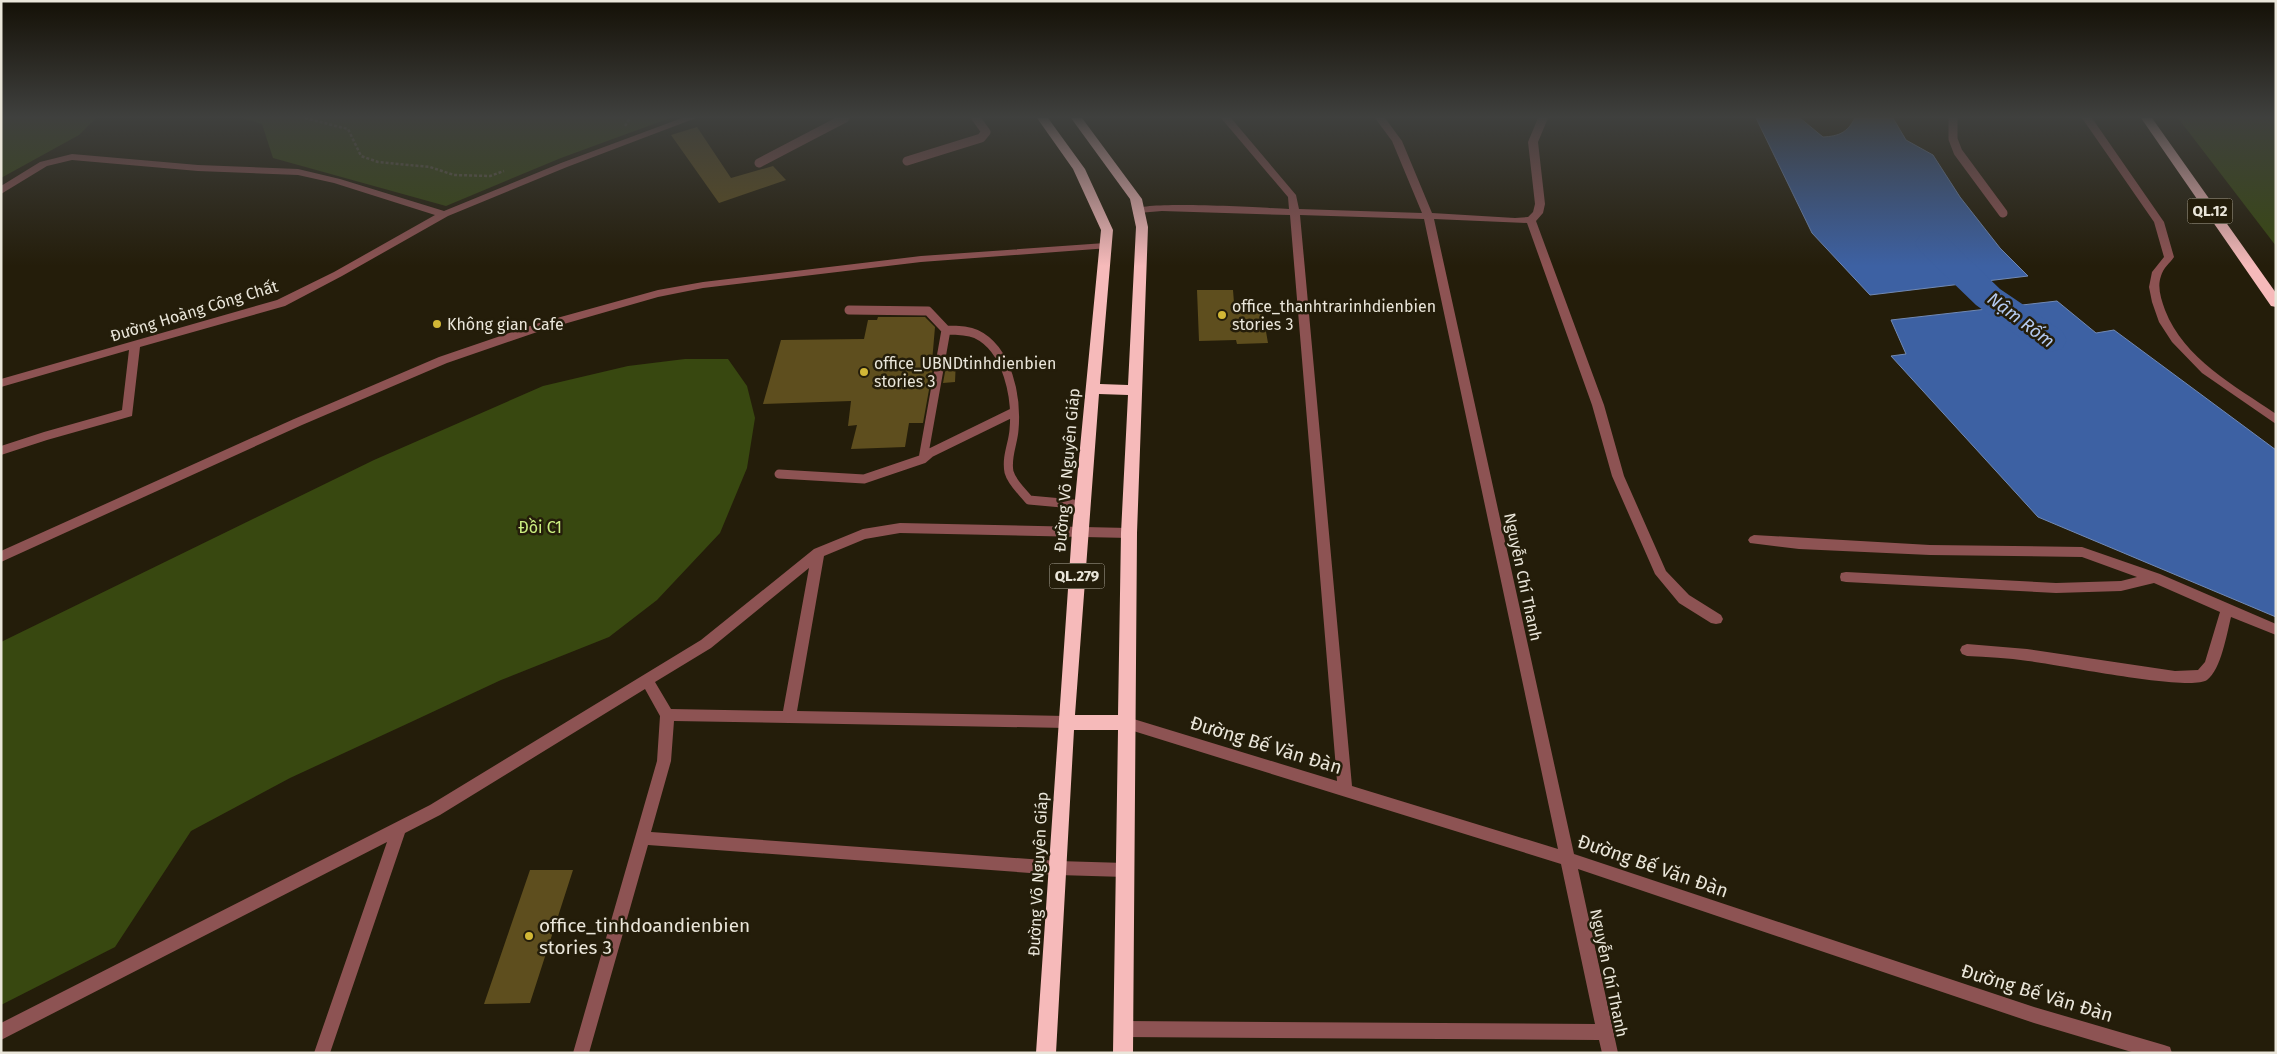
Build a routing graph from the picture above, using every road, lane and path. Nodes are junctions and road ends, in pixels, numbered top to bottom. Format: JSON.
{"nodes":[{"id":1,"x":36,"y":167,"type":"edge"},
{"id":2,"x":185,"y":167,"type":"edge"},
{"id":3,"x":423,"y":167,"type":"edge"},
{"id":4,"x":559,"y":167,"type":"edge"},
{"id":5,"x":1078,"y":167,"type":"edge"},
{"id":6,"x":1112,"y":167,"type":"edge"},
{"id":7,"x":1268,"y":167,"type":"edge"},
{"id":8,"x":1408,"y":167,"type":"edge"},
{"id":9,"x":1536,"y":167,"type":"edge"},
{"id":10,"x":1969,"y":167,"type":"edge"},
{"id":11,"x":2121,"y":167,"type":"edge"},
{"id":12,"x":2181,"y":167,"type":"edge"},
{"id":13,"x":506,"y":171,"type":"dead end"},
{"id":14,"x":1,"y":191,"type":"edge"},
{"id":15,"x":1138,"y":210,"type":"junction"},
{"id":16,"x":1294,"y":212,"type":"junction"},
{"id":17,"x":2003,"y":213,"type":"dead end"},
{"id":18,"x":444,"y":214,"type":"junction"},
{"id":19,"x":1428,"y":216,"type":"junction"},
{"id":20,"x":1531,"y":220,"type":"junction"},
{"id":21,"x":1105,"y":246,"type":"junction"},
{"id":22,"x":2276,"y":303,"type":"edge"},
{"id":23,"x":849,"y":310,"type":"dead end"},
{"id":24,"x":946,"y":330,"type":"junction"},
{"id":25,"x":135,"y":344,"type":"junction"},
{"id":26,"x":1,"y":384,"type":"edge"},
{"id":27,"x":1092,"y":389,"type":"junction"},
{"id":28,"x":1135,"y":390,"type":"junction"},
{"id":29,"x":1014,"y":412,"type":"junction"},
{"id":30,"x":2276,"y":420,"type":"edge"},
{"id":31,"x":1,"y":451,"type":"edge"},
{"id":32,"x":923,"y":459,"type":"junction"},
{"id":33,"x":779,"y":474,"type":"dead end"},
{"id":34,"x":1084,"y":505,"type":"junction"},
{"id":35,"x":1080,"y":531,"type":"junction"},
{"id":36,"x":1129,"y":533,"type":"junction"},
{"id":37,"x":1754,"y":540,"type":"dead end"},
{"id":38,"x":818,"y":553,"type":"junction"},
{"id":39,"x":1,"y":557,"type":"edge"},
{"id":40,"x":1846,"y":577,"type":"dead end"},
{"id":41,"x":2155,"y":578,"type":"junction"},
{"id":42,"x":2227,"y":609,"type":"junction"},
{"id":43,"x":1716,"y":619,"type":"dead end"},
{"id":44,"x":2276,"y":630,"type":"edge"},
{"id":45,"x":1967,"y":650,"type":"dead end"},
{"id":46,"x":647,"y":680,"type":"junction"},
{"id":47,"x":667,"y":715,"type":"junction"},
{"id":48,"x":789,"y":717,"type":"junction"},
{"id":49,"x":1066,"y":722,"type":"junction"},
{"id":50,"x":1127,"y":723,"type":"junction"},
{"id":51,"x":1345,"y":790,"type":"junction"},
{"id":52,"x":399,"y":829,"type":"junction"},
{"id":53,"x":642,"y":838,"type":"junction"},
{"id":54,"x":1568,"y":859,"type":"junction"},
{"id":55,"x":1058,"y":868,"type":"junction"},
{"id":56,"x":1125,"y":870,"type":"junction"},
{"id":57,"x":1123,"y":1029,"type":"junction"},
{"id":58,"x":1,"y":1032,"type":"edge"},
{"id":59,"x":1606,"y":1032,"type":"junction"},
{"id":60,"x":322,"y":1053,"type":"edge"},
{"id":61,"x":581,"y":1053,"type":"edge"},
{"id":62,"x":1046,"y":1053,"type":"edge"},
{"id":63,"x":1123,"y":1053,"type":"edge"},
{"id":64,"x":1610,"y":1053,"type":"edge"},
{"id":65,"x":2164,"y":1053,"type":"edge"}],
"edges":[{"from":1,"to":14,"type":"street"},
{"from":2,"to":18,"type":"street"},
{"from":3,"to":13,"type":"path"},
{"from":4,"to":18,"type":"street","name":"Đường Hoàng Công Chất"},
{"from":5,"to":21,"type":"highway","name":"Đường Võ Nguyên Giáp","number":"QL.279"},
{"from":6,"to":15,"type":"highway","number":"QL.279"},
{"from":7,"to":16,"type":"street"},
{"from":8,"to":19,"type":"street","name":"Nguyễn Chí Thanh"},
{"from":9,"to":20,"type":"street"},
{"from":10,"to":17,"type":"lane"},
{"from":11,"to":30,"type":"street"},
{"from":12,"to":22,"type":"highway","number":"QL.12"},
{"from":15,"to":16,"type":"street"},
{"from":15,"to":28,"type":"highway","number":"QL.279"},
{"from":16,"to":19,"type":"street"},
{"from":16,"to":51,"type":"street"},
{"from":18,"to":25,"type":"street","name":"Đường Hoàng Công Chất"},
{"from":19,"to":20,"type":"street"},
{"from":19,"to":54,"type":"street","name":"Nguyễn Chí Thanh"},
{"from":20,"to":43,"type":"street"},
{"from":21,"to":27,"type":"highway","name":"Đường Võ Nguyên Giáp","number":"QL.279"},
{"from":21,"to":39,"type":"street"},
{"from":23,"to":24,"type":"lane"},
{"from":24,"to":29,"type":"lane"},
{"from":24,"to":32,"type":"lane"},
{"from":25,"to":26,"type":"street","name":"Đường Hoàng Công Chất"},
{"from":25,"to":31,"type":"street"},
{"from":27,"to":28,"type":"highway"},
{"from":27,"to":34,"type":"highway","name":"Đường Võ Nguyên Giáp","number":"QL.279"},
{"from":28,"to":36,"type":"highway","number":"QL.279"},
{"from":29,"to":32,"type":"lane"},
{"from":29,"to":34,"type":"lane"},
{"from":32,"to":33,"type":"lane"},
{"from":34,"to":35,"type":"highway","name":"Đường Võ Nguyên Giáp","number":"QL.279"},
{"from":35,"to":36,"type":"street"},
{"from":35,"to":38,"type":"street"},
{"from":35,"to":49,"type":"highway","name":"Đường Võ Nguyên Giáp","number":"QL.279"},
{"from":36,"to":50,"type":"highway","number":"QL.279"},
{"from":37,"to":41,"type":"street"},
{"from":38,"to":46,"type":"street"},
{"from":38,"to":48,"type":"street"},
{"from":40,"to":41,"type":"street"},
{"from":41,"to":42,"type":"street"},
{"from":42,"to":44,"type":"street"},
{"from":42,"to":45,"type":"street"},
{"from":46,"to":47,"type":"street"},
{"from":46,"to":52,"type":"street"},
{"from":47,"to":48,"type":"street"},
{"from":47,"to":53,"type":"street"},
{"from":48,"to":49,"type":"street"},
{"from":49,"to":50,"type":"highway"},
{"from":49,"to":55,"type":"highway","name":"Đường Võ Nguyên Giáp","number":"QL.279"},
{"from":50,"to":51,"type":"street","name":"Đường Bế Văn Đàn"},
{"from":50,"to":56,"type":"highway","number":"QL.279"},
{"from":51,"to":54,"type":"street","name":"Đường Bế Văn Đàn"},
{"from":52,"to":58,"type":"street"},
{"from":52,"to":60,"type":"street"},
{"from":53,"to":55,"type":"street"},
{"from":53,"to":61,"type":"street"},
{"from":54,"to":59,"type":"street","name":"Nguyễn Chí Thanh"},
{"from":54,"to":65,"type":"street","name":"Đường Bế Văn Đàn"},
{"from":55,"to":56,"type":"street"},
{"from":55,"to":62,"type":"highway","name":"Đường Võ Nguyên Giáp","number":"QL.279"},
{"from":56,"to":57,"type":"highway","number":"QL.279"},
{"from":57,"to":59,"type":"street"},
{"from":57,"to":63,"type":"highway","number":"QL.279"},
{"from":59,"to":64,"type":"street","name":"Nguyễn Chí Thanh"}]}
